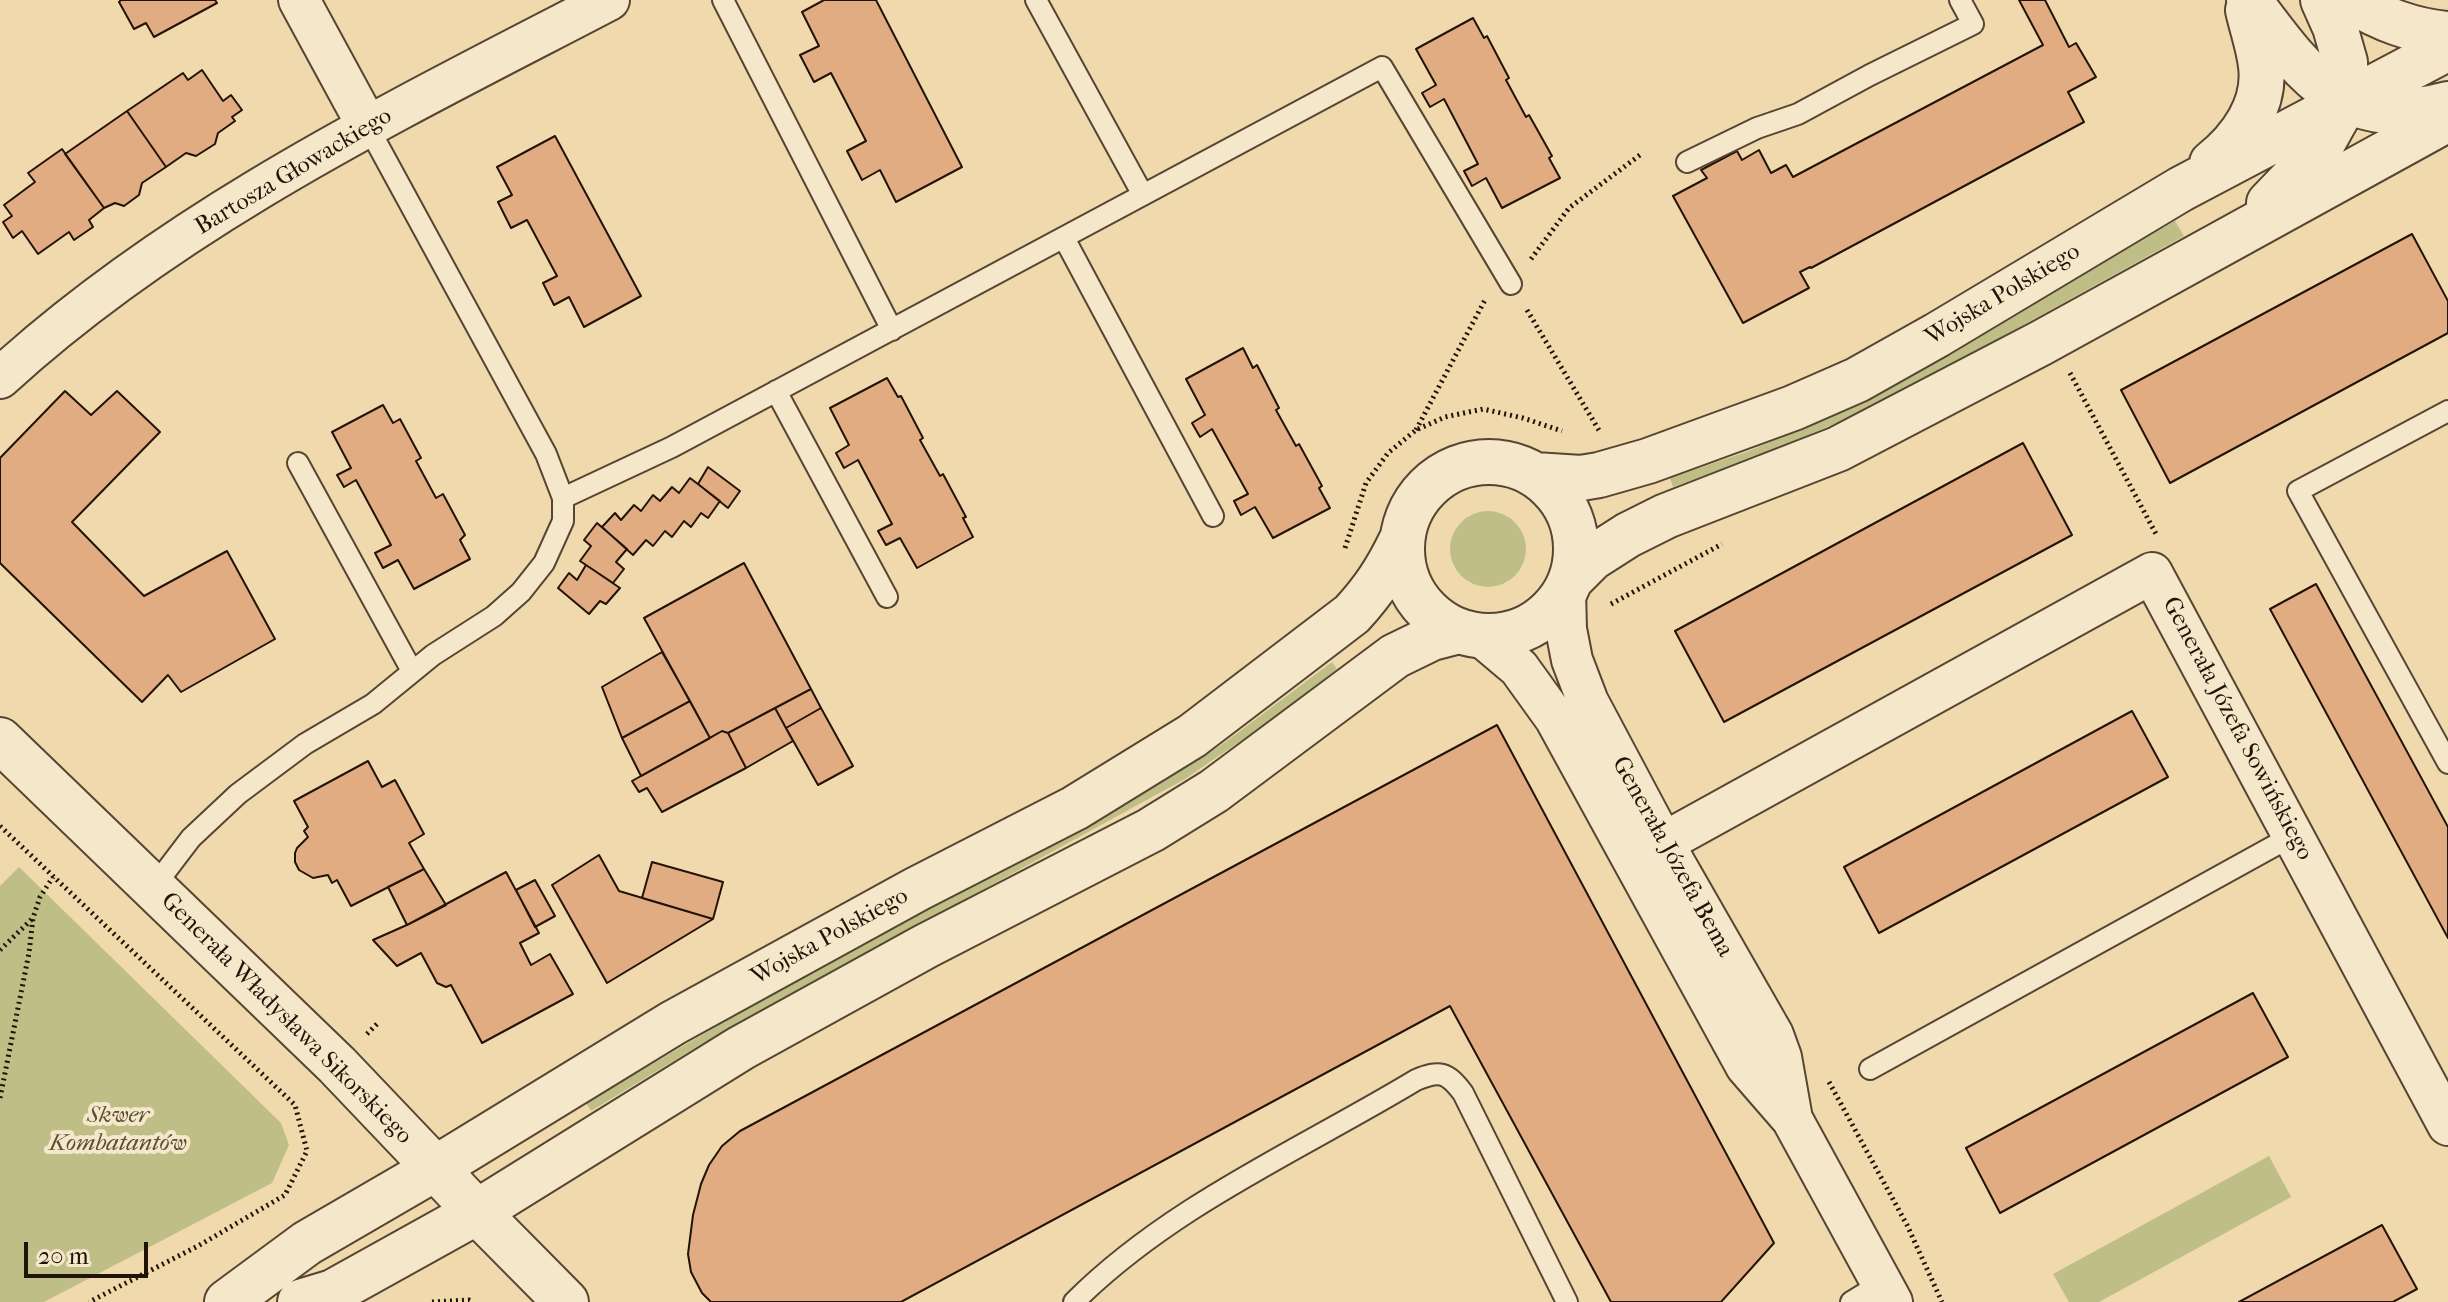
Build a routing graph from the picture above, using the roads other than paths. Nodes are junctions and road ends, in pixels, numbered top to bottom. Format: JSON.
{"nodes":[{"id":1,"x":299,"y":0,"type":"edge"},
{"id":2,"x":609,"y":0,"type":"edge"},
{"id":3,"x":723,"y":0,"type":"edge"},
{"id":4,"x":1036,"y":0,"type":"edge"},
{"id":5,"x":1960,"y":0,"type":"edge"},
{"id":6,"x":2248,"y":0,"type":"edge"},
{"id":7,"x":2323,"y":0,"type":"edge"},
{"id":8,"x":2350,"y":0,"type":"edge"},
{"id":9,"x":2448,"y":34,"type":"edge"},
{"id":10,"x":2448,"y":48,"type":"edge"},
{"id":11,"x":2346,"y":101,"type":"junction"},
{"id":12,"x":2448,"y":104,"type":"edge"},
{"id":13,"x":2448,"y":119,"type":"edge"},
{"id":14,"x":368,"y":127,"type":"junction"},
{"id":15,"x":1687,"y":162,"type":"dead end"},
{"id":16,"x":2181,"y":189,"type":"junction"},
{"id":17,"x":1143,"y":195,"type":"junction"},
{"id":18,"x":1064,"y":238,"type":"junction"},
{"id":19,"x":2215,"y":248,"type":"junction"},
{"id":20,"x":1511,"y":284,"type":"road end"},
{"id":21,"x":892,"y":330,"type":"junction"},
{"id":22,"x":0,"y":378,"type":"edge"},
{"id":23,"x":776,"y":391,"type":"junction"},
{"id":24,"x":2448,"y":411,"type":"edge"},
{"id":25,"x":298,"y":463,"type":"dead end"},
{"id":26,"x":1535,"y":475,"type":"junction"},
{"id":27,"x":563,"y":498,"type":"junction"},
{"id":28,"x":1213,"y":516,"type":"dead end"},
{"id":29,"x":1401,"y":541,"type":"junction"},
{"id":30,"x":1568,"y":585,"type":"junction"},
{"id":31,"x":887,"y":597,"type":"dead end"},
{"id":32,"x":1470,"y":633,"type":"junction"},
{"id":33,"x":412,"y":671,"type":"junction"},
{"id":34,"x":0,"y":740,"type":"edge"},
{"id":35,"x":2448,"y":763,"type":"edge"},
{"id":36,"x":2294,"y":835,"type":"junction"},
{"id":37,"x":1663,"y":843,"type":"junction"},
{"id":38,"x":153,"y":888,"type":"junction"},
{"id":39,"x":1870,"y":1069,"type":"dead end"},
{"id":40,"x":1792,"y":1119,"type":"junction"},
{"id":41,"x":2448,"y":1125,"type":"edge"},
{"id":42,"x":436,"y":1168,"type":"junction"},
{"id":43,"x":477,"y":1212,"type":"junction"},
{"id":44,"x":1875,"y":1296,"type":"edge"},
{"id":45,"x":227,"y":1302,"type":"edge"},
{"id":46,"x":300,"y":1302,"type":"edge"},
{"id":47,"x":566,"y":1302,"type":"edge"},
{"id":48,"x":1074,"y":1302,"type":"edge"},
{"id":49,"x":1567,"y":1302,"type":"edge"}],
"edges":[{"from":1,"to":14,"type":"street"},
{"from":2,"to":14,"type":"street","name":"Bartosza Głowackiego"},
{"from":3,"to":21,"type":"lane"},
{"from":4,"to":17,"type":"lane"},
{"from":5,"to":15,"type":"lane"},
{"from":6,"to":11,"type":"street"},
{"from":6,"to":16,"type":"street"},
{"from":7,"to":11,"type":"street"},
{"from":8,"to":9,"type":"street"},
{"from":10,"to":11,"type":"street","name":"Wojska Polskiego"},
{"from":11,"to":12,"type":"street"},
{"from":11,"to":16,"type":"street","name":"Wojska Polskiego"},
{"from":11,"to":19,"type":"street"},
{"from":13,"to":19,"type":"street"},
{"from":14,"to":22,"type":"street","name":"Bartosza Głowackiego"},
{"from":14,"to":27,"type":"lane"},
{"from":16,"to":26,"type":"street","name":"Wojska Polskiego"},
{"from":17,"to":18,"type":"lane"},
{"from":17,"to":20,"type":"lane"},
{"from":18,"to":21,"type":"lane"},
{"from":18,"to":28,"type":"lane"},
{"from":19,"to":30,"type":"street"},
{"from":21,"to":23,"type":"lane"},
{"from":23,"to":27,"type":"lane"},
{"from":23,"to":31,"type":"lane"},
{"from":24,"to":35,"type":"lane"},
{"from":25,"to":33,"type":"lane"},
{"from":26,"to":29,"type":"street"},
{"from":26,"to":30,"type":"street"},
{"from":27,"to":33,"type":"lane"},
{"from":29,"to":32,"type":"street"},
{"from":29,"to":42,"type":"street","name":"Wojska Polskiego"},
{"from":30,"to":32,"type":"street"},
{"from":30,"to":37,"type":"street","name":"Generała Józefa Bema"},
{"from":32,"to":40,"type":"street","name":"Generała Józefa Bema"},
{"from":32,"to":43,"type":"street"},
{"from":33,"to":38,"type":"lane"},
{"from":34,"to":38,"type":"street","name":"Generała Władysława Sikorskiego"},
{"from":36,"to":37,"type":"street","name":"Generała Józefa Sowińskiego"},
{"from":36,"to":39,"type":"lane"},
{"from":36,"to":41,"type":"street","name":"Generała Józefa Sowińskiego"},
{"from":37,"to":40,"type":"street","name":"Generała Józefa Bema"},
{"from":38,"to":42,"type":"street","name":"Generała Władysława Sikorskiego"},
{"from":40,"to":44,"type":"street","name":"Generała Józefa Bema"},
{"from":42,"to":43,"type":"street","name":"Generała Władysława Sikorskiego"},
{"from":42,"to":45,"type":"street","name":"Wojska Polskiego"},
{"from":43,"to":46,"type":"street"},
{"from":43,"to":47,"type":"street","name":"Generała Władysława Sikorskiego"},
{"from":48,"to":49,"type":"lane"}]}
